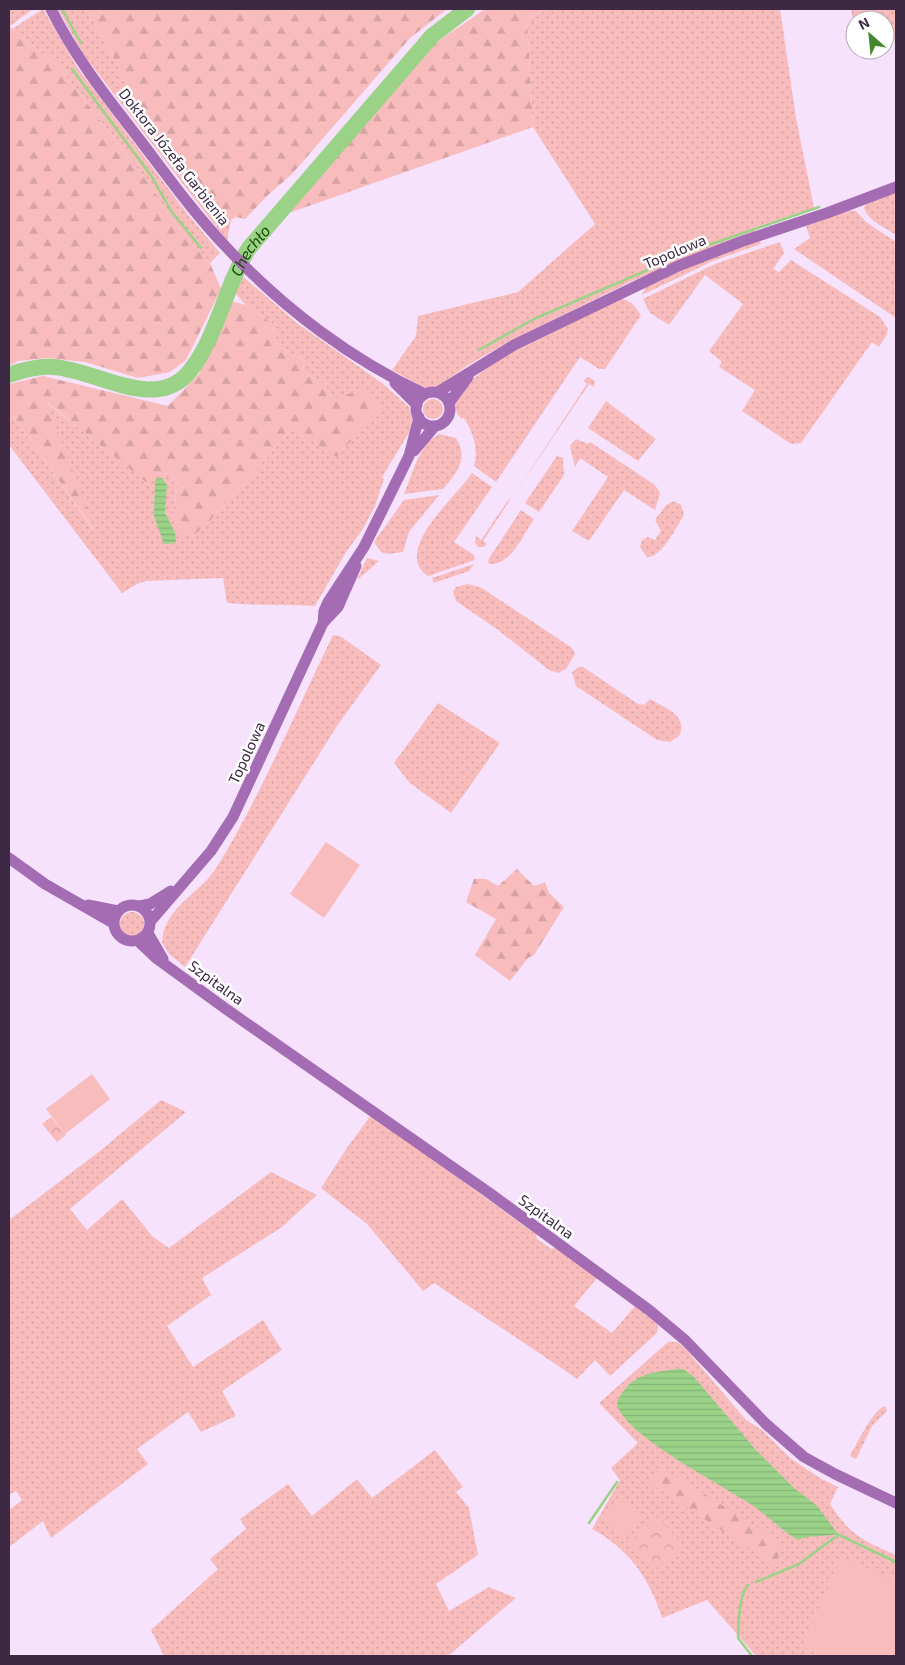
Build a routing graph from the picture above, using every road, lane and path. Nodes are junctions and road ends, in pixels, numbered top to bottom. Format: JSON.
{"nodes":[{"id":1,"x":51,"y":9,"type":"edge"},
{"id":2,"x":896,"y":187,"type":"edge"},
{"id":3,"x":475,"y":368,"type":"junction"},
{"id":4,"x":389,"y":377,"type":"junction"},
{"id":5,"x":438,"y":392,"type":"junction"},
{"id":6,"x":425,"y":394,"type":"junction"},
{"id":7,"x":449,"y":403,"type":"junction"},
{"id":8,"x":417,"y":405,"type":"junction"},
{"id":9,"x":419,"y":417,"type":"junction"},
{"id":10,"x":435,"y":426,"type":"junction"},
{"id":11,"x":409,"y":456,"type":"junction"},
{"id":12,"x":9,"y":858,"type":"edge"},
{"id":13,"x":181,"y":884,"type":"junction"},
{"id":14,"x":82,"y":904,"type":"junction"},
{"id":15,"x":139,"y":906,"type":"junction"},
{"id":16,"x":118,"y":911,"type":"junction"},
{"id":17,"x":113,"y":923,"type":"junction"},
{"id":18,"x":149,"y":927,"type":"junction"},
{"id":19,"x":138,"y":941,"type":"junction"},
{"id":20,"x":166,"y":965,"type":"junction"},
{"id":21,"x":896,"y":1504,"type":"edge"}],
"edges":[{"from":1,"to":4,"type":"main road","name":"Doktora Józefa Garbienia"},
{"from":2,"to":3,"type":"main road","name":"Topolowa"},
{"from":3,"to":5,"type":"main road","name":"Topolowa"},
{"from":3,"to":7,"type":"main road","name":"Topolowa"},
{"from":4,"to":6,"type":"main road","name":"Doktora Józefa Garbienia"},
{"from":4,"to":8,"type":"main road","name":"Doktora Józefa Garbienia"},
{"from":5,"to":6,"type":"main road"},
{"from":5,"to":7,"type":"main road"},
{"from":6,"to":8,"type":"main road"},
{"from":7,"to":10,"type":"main road"},
{"from":8,"to":9,"type":"main road"},
{"from":9,"to":10,"type":"main road"},
{"from":9,"to":11,"type":"main road","name":"Topolowa"},
{"from":10,"to":11,"type":"main road","name":"Topolowa"},
{"from":11,"to":13,"type":"main road","name":"Topolowa"},
{"from":12,"to":14,"type":"main road"},
{"from":13,"to":15,"type":"main road","name":"Topolowa"},
{"from":13,"to":18,"type":"main road","name":"Topolowa"},
{"from":14,"to":16,"type":"main road"},
{"from":14,"to":17,"type":"main road"},
{"from":15,"to":16,"type":"main road"},
{"from":15,"to":18,"type":"main road"},
{"from":16,"to":17,"type":"main road"},
{"from":17,"to":19,"type":"main road"},
{"from":18,"to":19,"type":"main road"},
{"from":18,"to":20,"type":"main road","name":"Szpitalna"},
{"from":19,"to":20,"type":"main road","name":"Szpitalna"},
{"from":20,"to":21,"type":"main road","name":"Szpitalna"}]}
